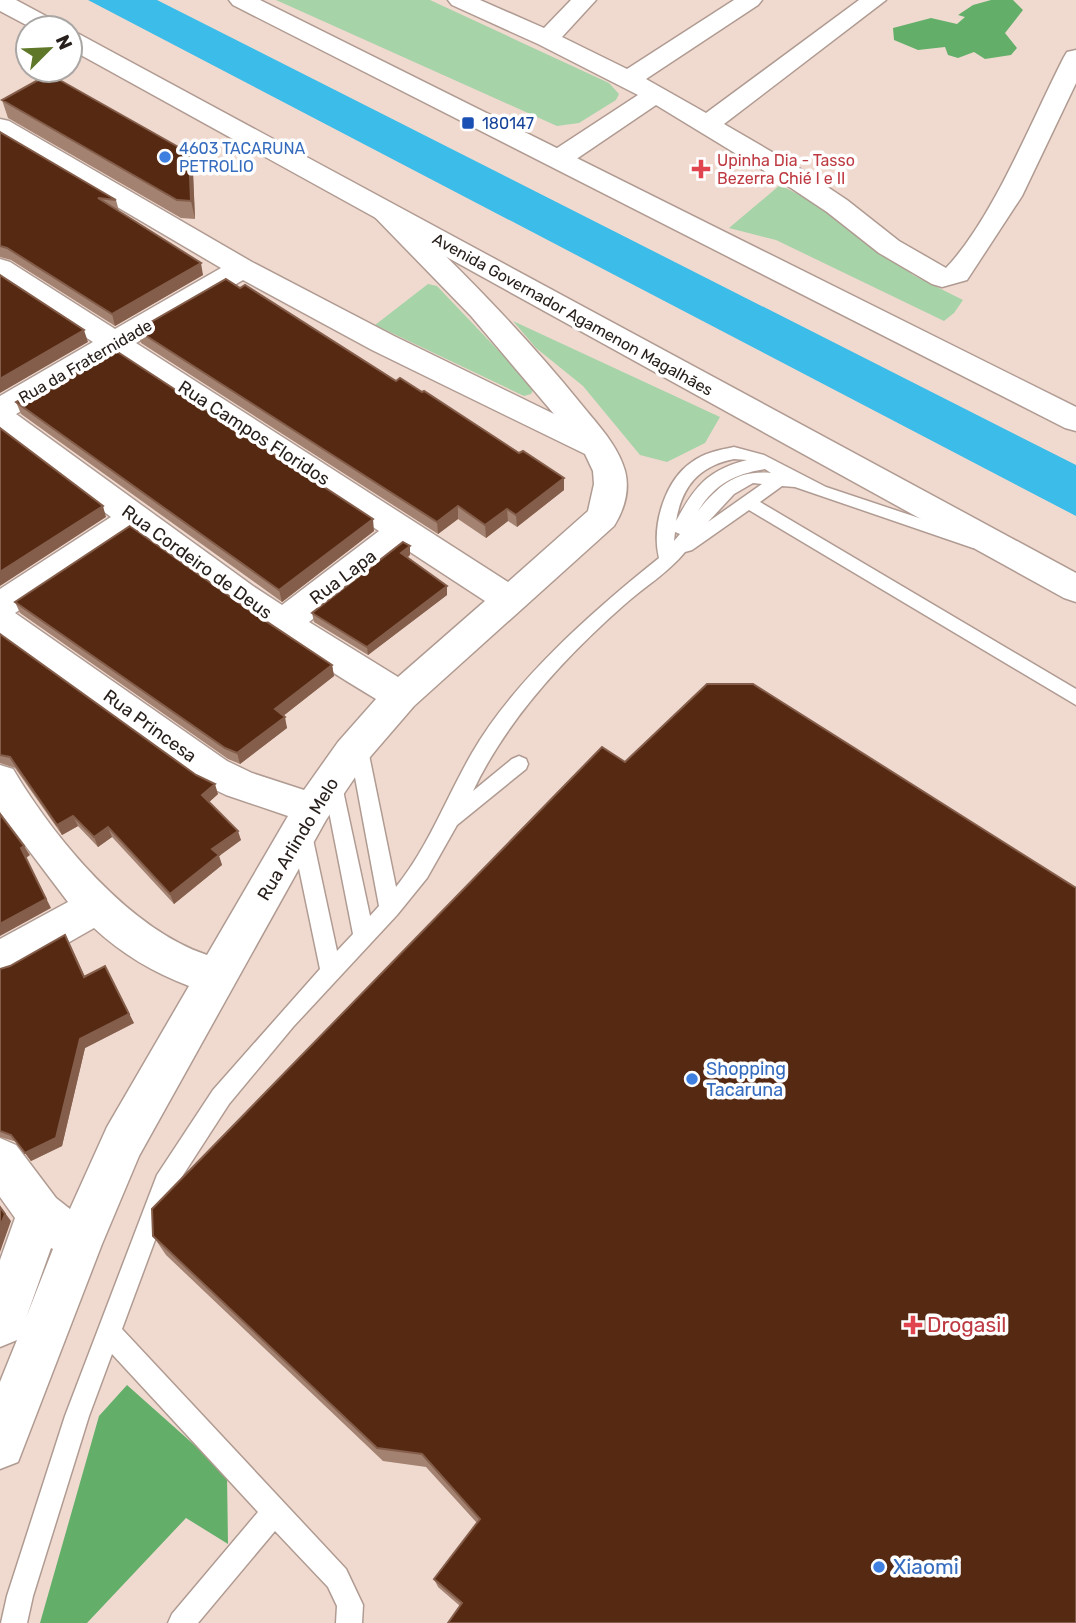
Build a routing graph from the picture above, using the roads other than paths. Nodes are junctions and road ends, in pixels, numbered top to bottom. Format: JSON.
{"nodes":[{"id":1,"x":241,"y":0,"type":"edge"},
{"id":2,"x":460,"y":0,"type":"edge"},
{"id":3,"x":584,"y":0,"type":"edge"},
{"id":4,"x":750,"y":0,"type":"edge"},
{"id":5,"x":874,"y":0,"type":"edge"},
{"id":6,"x":0,"y":1,"type":"edge"},
{"id":7,"x":24,"y":14,"type":"edge"},
{"id":8,"x":547,"y":39,"type":"junction"},
{"id":9,"x":84,"y":47,"type":"edge"},
{"id":10,"x":1076,"y":57,"type":"edge"},
{"id":11,"x":629,"y":79,"type":"junction"},
{"id":12,"x":656,"y":94,"type":"junction"},
{"id":13,"x":707,"y":124,"type":"junction"},
{"id":14,"x":0,"y":127,"type":"edge"},
{"id":15,"x":560,"y":158,"type":"junction"},
{"id":16,"x":380,"y":209,"type":"junction"},
{"id":17,"x":0,"y":268,"type":"edge"},
{"id":18,"x":242,"y":268,"type":"junction"},
{"id":19,"x":115,"y":344,"type":"junction"},
{"id":20,"x":0,"y":410,"type":"edge"},
{"id":21,"x":0,"y":418,"type":"edge"},
{"id":22,"x":1076,"y":420,"type":"edge"},
{"id":23,"x":597,"y":447,"type":"junction"},
{"id":24,"x":766,"y":464,"type":"junction"},
{"id":25,"x":779,"y":480,"type":"junction"},
{"id":26,"x":798,"y":482,"type":"junction"},
{"id":27,"x":748,"y":502,"type":"junction"},
{"id":28,"x":134,"y":518,"type":"junction"},
{"id":29,"x":403,"y":531,"type":"junction"},
{"id":30,"x":667,"y":558,"type":"junction"},
{"id":31,"x":1031,"y":564,"type":"junction"},
{"id":32,"x":1076,"y":589,"type":"edge"},
{"id":33,"x":508,"y":599,"type":"junction"},
{"id":34,"x":0,"y":606,"type":"edge"},
{"id":35,"x":1076,"y":608,"type":"edge"},
{"id":36,"x":0,"y":621,"type":"edge"},
{"id":37,"x":283,"y":623,"type":"junction"},
{"id":38,"x":401,"y":696,"type":"junction"},
{"id":39,"x":1076,"y":698,"type":"edge"},
{"id":40,"x":358,"y":745,"type":"junction"},
{"id":41,"x":519,"y":764,"type":"dead end"},
{"id":42,"x":2,"y":787,"type":"edge"},
{"id":43,"x":315,"y":806,"type":"junction"},
{"id":44,"x":448,"y":824,"type":"junction"},
{"id":45,"x":97,"y":906,"type":"junction"},
{"id":46,"x":390,"y":909,"type":"junction"},
{"id":47,"x":364,"y":936,"type":"junction"},
{"id":48,"x":0,"y":960,"type":"edge"},
{"id":49,"x":331,"y":970,"type":"junction"},
{"id":50,"x":219,"y":976,"type":"junction"},
{"id":51,"x":0,"y":1160,"type":"edge"},
{"id":52,"x":40,"y":1213,"type":"junction"},
{"id":53,"x":80,"y":1240,"type":"junction"},
{"id":54,"x":1,"y":1318,"type":"edge"},
{"id":55,"x":108,"y":1332,"type":"junction"},
{"id":56,"x":0,"y":1444,"type":"edge"},
{"id":57,"x":275,"y":1511,"type":"junction"},
{"id":58,"x":14,"y":1623,"type":"edge"},
{"id":59,"x":181,"y":1623,"type":"edge"},
{"id":60,"x":349,"y":1623,"type":"edge"}],
"edges":[{"from":1,"to":15,"type":"main road"},
{"from":2,"to":8,"type":"main road"},
{"from":3,"to":8,"type":"main road"},
{"from":4,"to":11,"type":"main road"},
{"from":5,"to":13,"type":"main road"},
{"from":6,"to":7,"type":"main road"},
{"from":8,"to":11,"type":"main road"},
{"from":9,"to":16,"type":"main road","name":"Avenida Governador Agamenon Magalhães"},
{"from":10,"to":13,"type":"main road"},
{"from":11,"to":12,"type":"main road"},
{"from":12,"to":13,"type":"main road"},
{"from":12,"to":15,"type":"main road"},
{"from":14,"to":18,"type":"main road"},
{"from":15,"to":22,"type":"main road"},
{"from":16,"to":23,"type":"main road","name":"Rua Arlindo Melo"},
{"from":16,"to":31,"type":"main road","name":"Avenida Governador Agamenon Magalhães"},
{"from":17,"to":19,"type":"main road","name":"Rua Campos Floridos"},
{"from":18,"to":19,"type":"main road","name":"Rua da Fraternidade"},
{"from":18,"to":23,"type":"main road"},
{"from":19,"to":20,"type":"main road","name":"Rua da Fraternidade"},
{"from":19,"to":29,"type":"main road","name":"Rua Campos Floridos"},
{"from":21,"to":28,"type":"main road","name":"Rua Cordeiro de Deus"},
{"from":23,"to":33,"type":"main road","name":"Rua Arlindo Melo"},
{"from":24,"to":26,"type":"lane"},
{"from":24,"to":30,"type":"lane"},
{"from":24,"to":30,"type":"lane"},
{"from":25,"to":26,"type":"lane"},
{"from":25,"to":27,"type":"lane"},
{"from":25,"to":30,"type":"lane"},
{"from":26,"to":31,"type":"lane"},
{"from":27,"to":30,"type":"lane"},
{"from":27,"to":39,"type":"lane"},
{"from":28,"to":34,"type":"main road"},
{"from":28,"to":37,"type":"main road","name":"Rua Cordeiro de Deus"},
{"from":29,"to":33,"type":"main road","name":"Rua Campos Floridos"},
{"from":29,"to":37,"type":"main road","name":"Rua Lapa"},
{"from":30,"to":44,"type":"lane"},
{"from":31,"to":32,"type":"main road","name":"Avenida Governador Agamenon Magalhães"},
{"from":31,"to":35,"type":"main road"},
{"from":33,"to":38,"type":"main road","name":"Rua Arlindo Melo"},
{"from":36,"to":43,"type":"main road","name":"Rua Princesa"},
{"from":37,"to":38,"type":"main road","name":"Rua Cordeiro de Deus"},
{"from":38,"to":40,"type":"main road","name":"Rua Arlindo Melo"},
{"from":40,"to":43,"type":"main road","name":"Rua Arlindo Melo"},
{"from":40,"to":46,"type":"lane"},
{"from":41,"to":44,"type":"lane"},
{"from":42,"to":45,"type":"main road"},
{"from":43,"to":47,"type":"lane"},
{"from":43,"to":49,"type":"lane"},
{"from":43,"to":50,"type":"main road","name":"Rua Arlindo Melo"},
{"from":44,"to":46,"type":"lane"},
{"from":45,"to":48,"type":"main road"},
{"from":45,"to":50,"type":"main road"},
{"from":46,"to":47,"type":"lane"},
{"from":47,"to":49,"type":"lane"},
{"from":49,"to":55,"type":"lane"},
{"from":50,"to":53,"type":"main road","name":"Rua Arlindo Melo"},
{"from":51,"to":52,"type":"main road"},
{"from":52,"to":53,"type":"main road"},
{"from":52,"to":54,"type":"main road"},
{"from":53,"to":56,"type":"main road","name":"Rua Arlindo Melo"},
{"from":55,"to":57,"type":"lane"},
{"from":55,"to":58,"type":"lane"},
{"from":57,"to":59,"type":"lane"},
{"from":57,"to":60,"type":"lane"}]}
